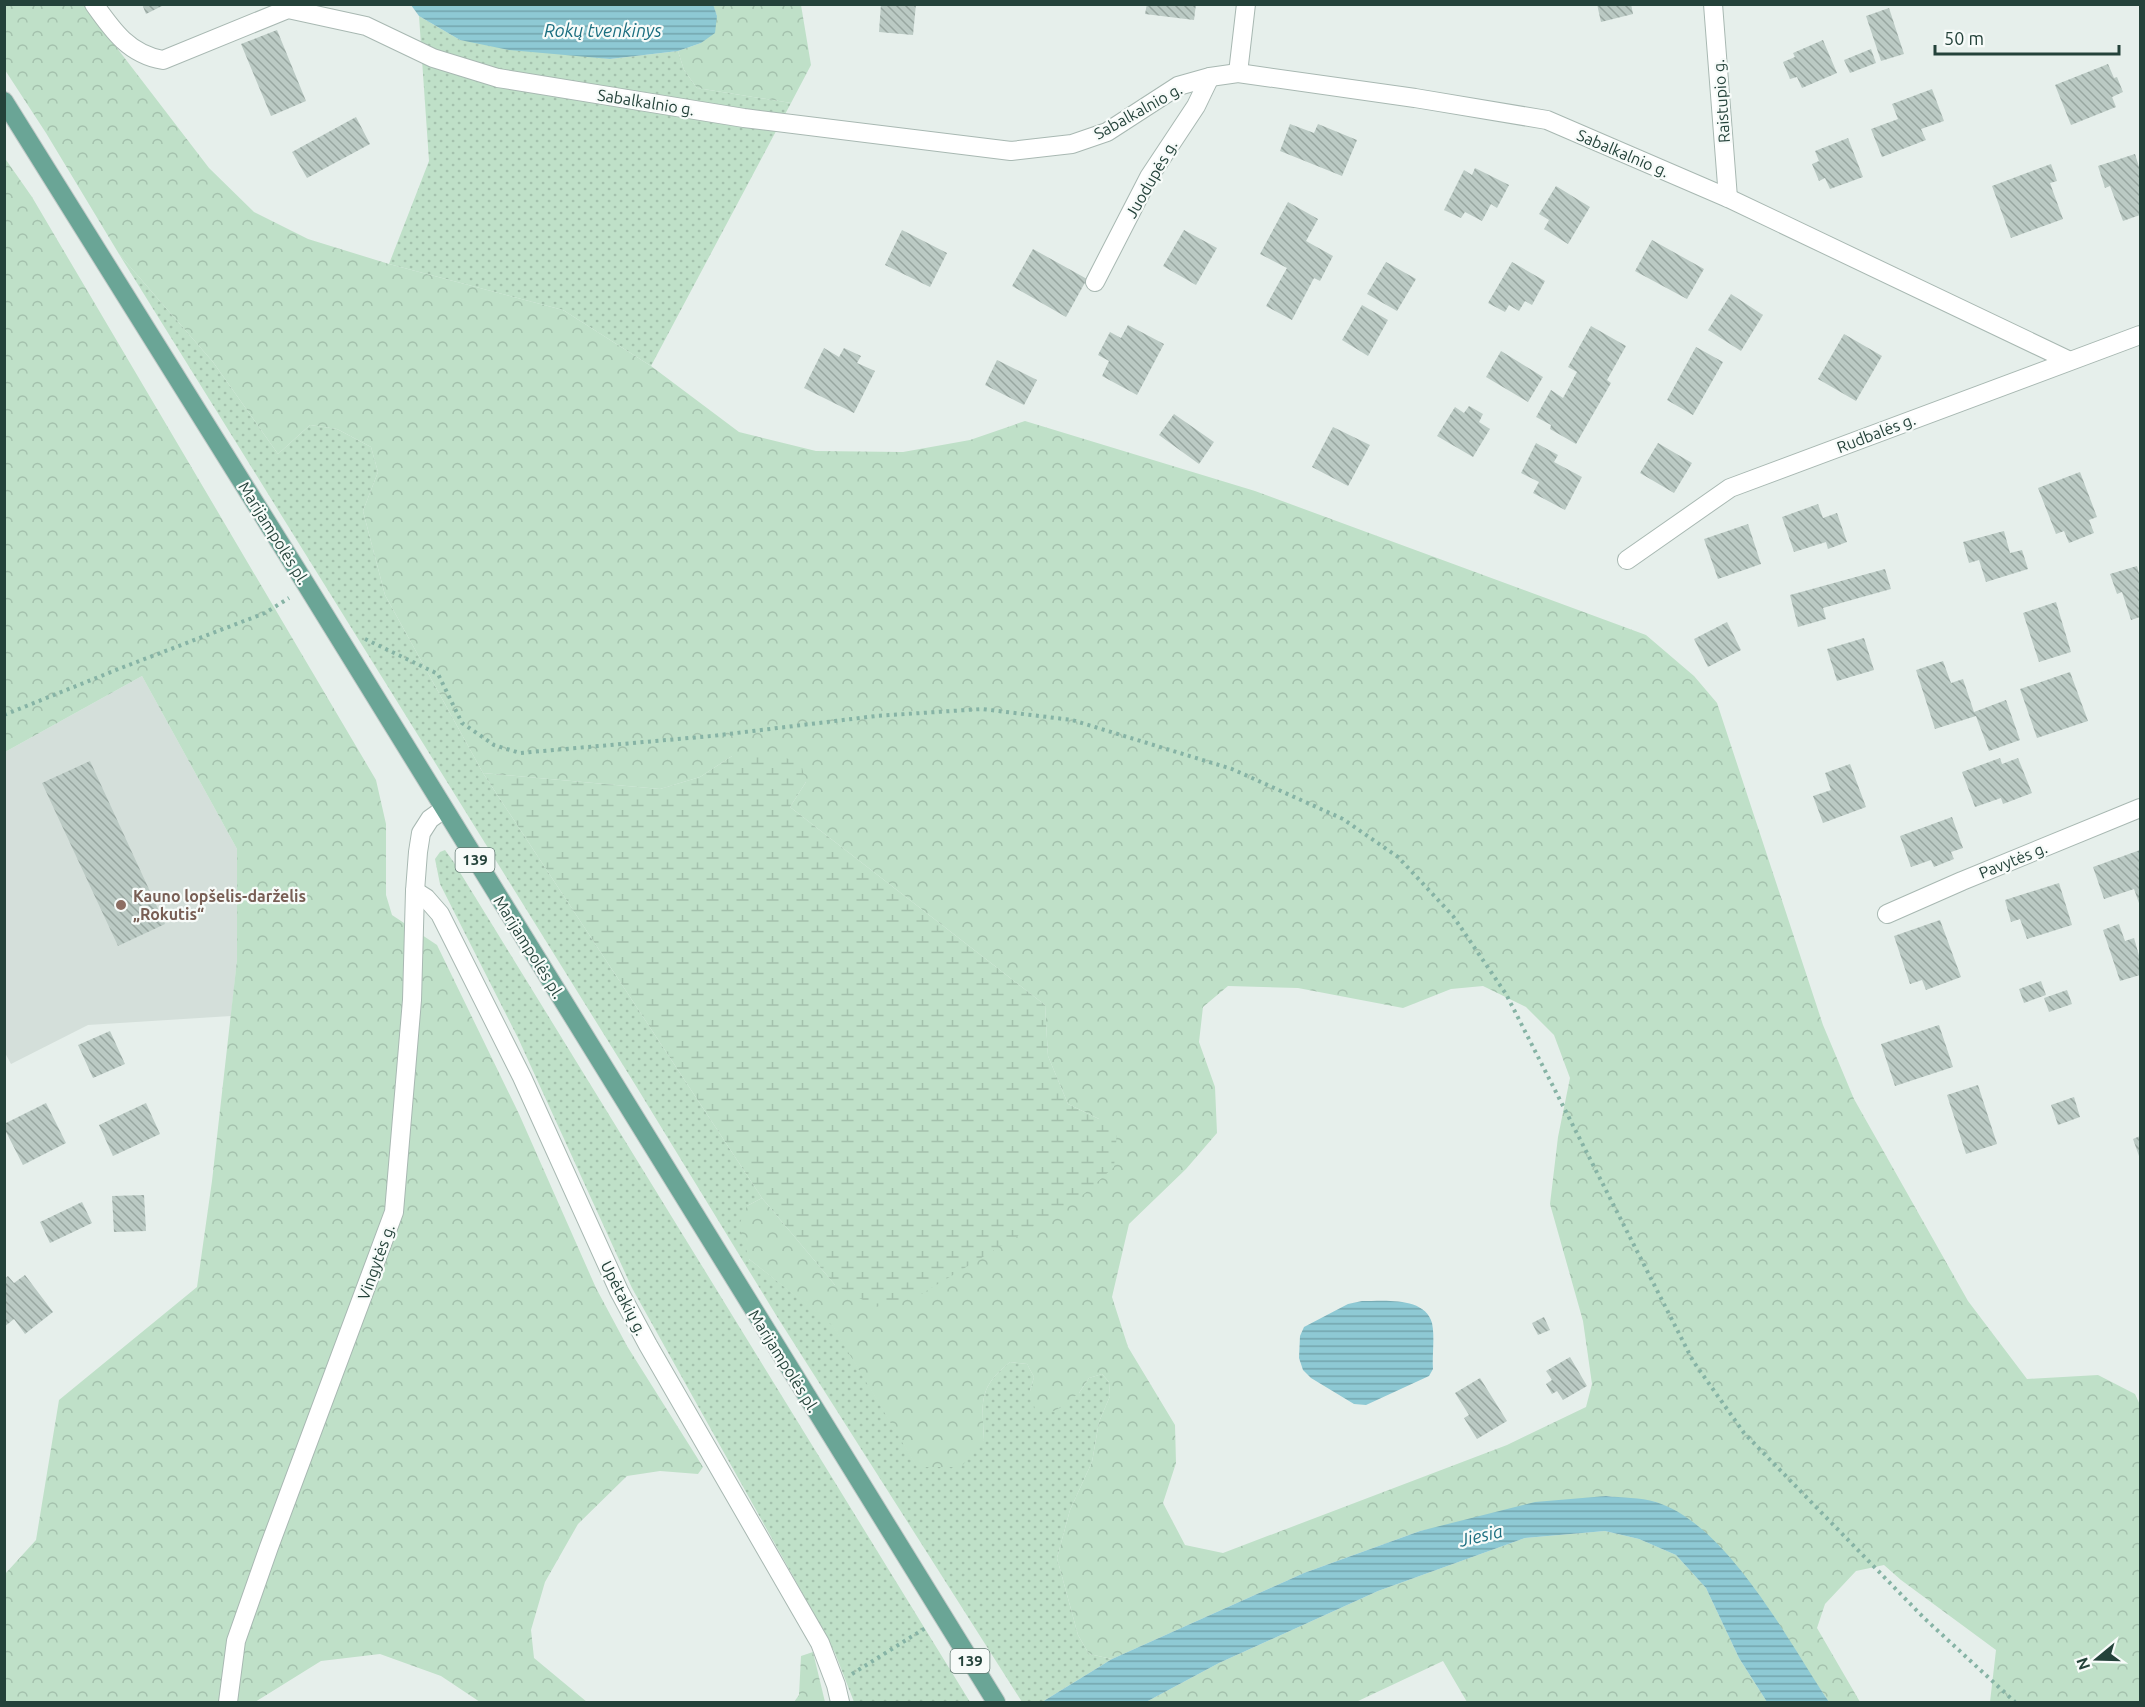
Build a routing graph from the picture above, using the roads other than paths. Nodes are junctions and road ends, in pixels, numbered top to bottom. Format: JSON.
{"nodes":[{"id":1,"x":94,"y":4,"type":"edge"},
{"id":2,"x":1246,"y":4,"type":"edge"},
{"id":3,"x":1713,"y":4,"type":"edge"},
{"id":4,"x":1238,"y":73,"type":"junction"},
{"id":5,"x":1210,"y":77,"type":"junction"},
{"id":6,"x":4,"y":100,"type":"edge"},
{"id":7,"x":1728,"y":198,"type":"junction"},
{"id":8,"x":1095,"y":282,"type":"dead end"},
{"id":9,"x":2140,"y":335,"type":"edge"},
{"id":10,"x":2068,"y":360,"type":"junction"},
{"id":11,"x":1628,"y":560,"type":"dead end"},
{"id":12,"x":2140,"y":808,"type":"edge"},
{"id":13,"x":444,"y":809,"type":"junction"},
{"id":14,"x":414,"y":891,"type":"junction"},
{"id":15,"x":1887,"y":914,"type":"dead end"},
{"id":16,"x":228,"y":1702,"type":"edge"},
{"id":17,"x":840,"y":1702,"type":"edge"},
{"id":18,"x":996,"y":1702,"type":"edge"}],
"edges":[{"from":1,"to":5,"type":"street","name":"Sabalkalnio g."},
{"from":2,"to":4,"type":"street"},
{"from":3,"to":7,"type":"street","name":"Raistupio g."},
{"from":4,"to":5,"type":"street","name":"Sabalkalnio g."},
{"from":4,"to":7,"type":"street","name":"Sabalkalnio g."},
{"from":5,"to":8,"type":"street","name":"Juodupės g."},
{"from":6,"to":13,"type":"main road","name":"Marijampolės pl.","number":"139"},
{"from":7,"to":10,"type":"street","name":"Sabalkalnio g."},
{"from":9,"to":10,"type":"street","name":"Rudbalės g."},
{"from":10,"to":11,"type":"street","name":"Rudbalės g."},
{"from":12,"to":15,"type":"street","name":"Pavytės g."},
{"from":13,"to":14,"type":"street","name":"Vingytės g."},
{"from":13,"to":18,"type":"main road","name":"Marijampolės pl.","number":"139"},
{"from":14,"to":16,"type":"street","name":"Vingytės g."},
{"from":14,"to":17,"type":"street","name":"Upėtakių g."}]}
